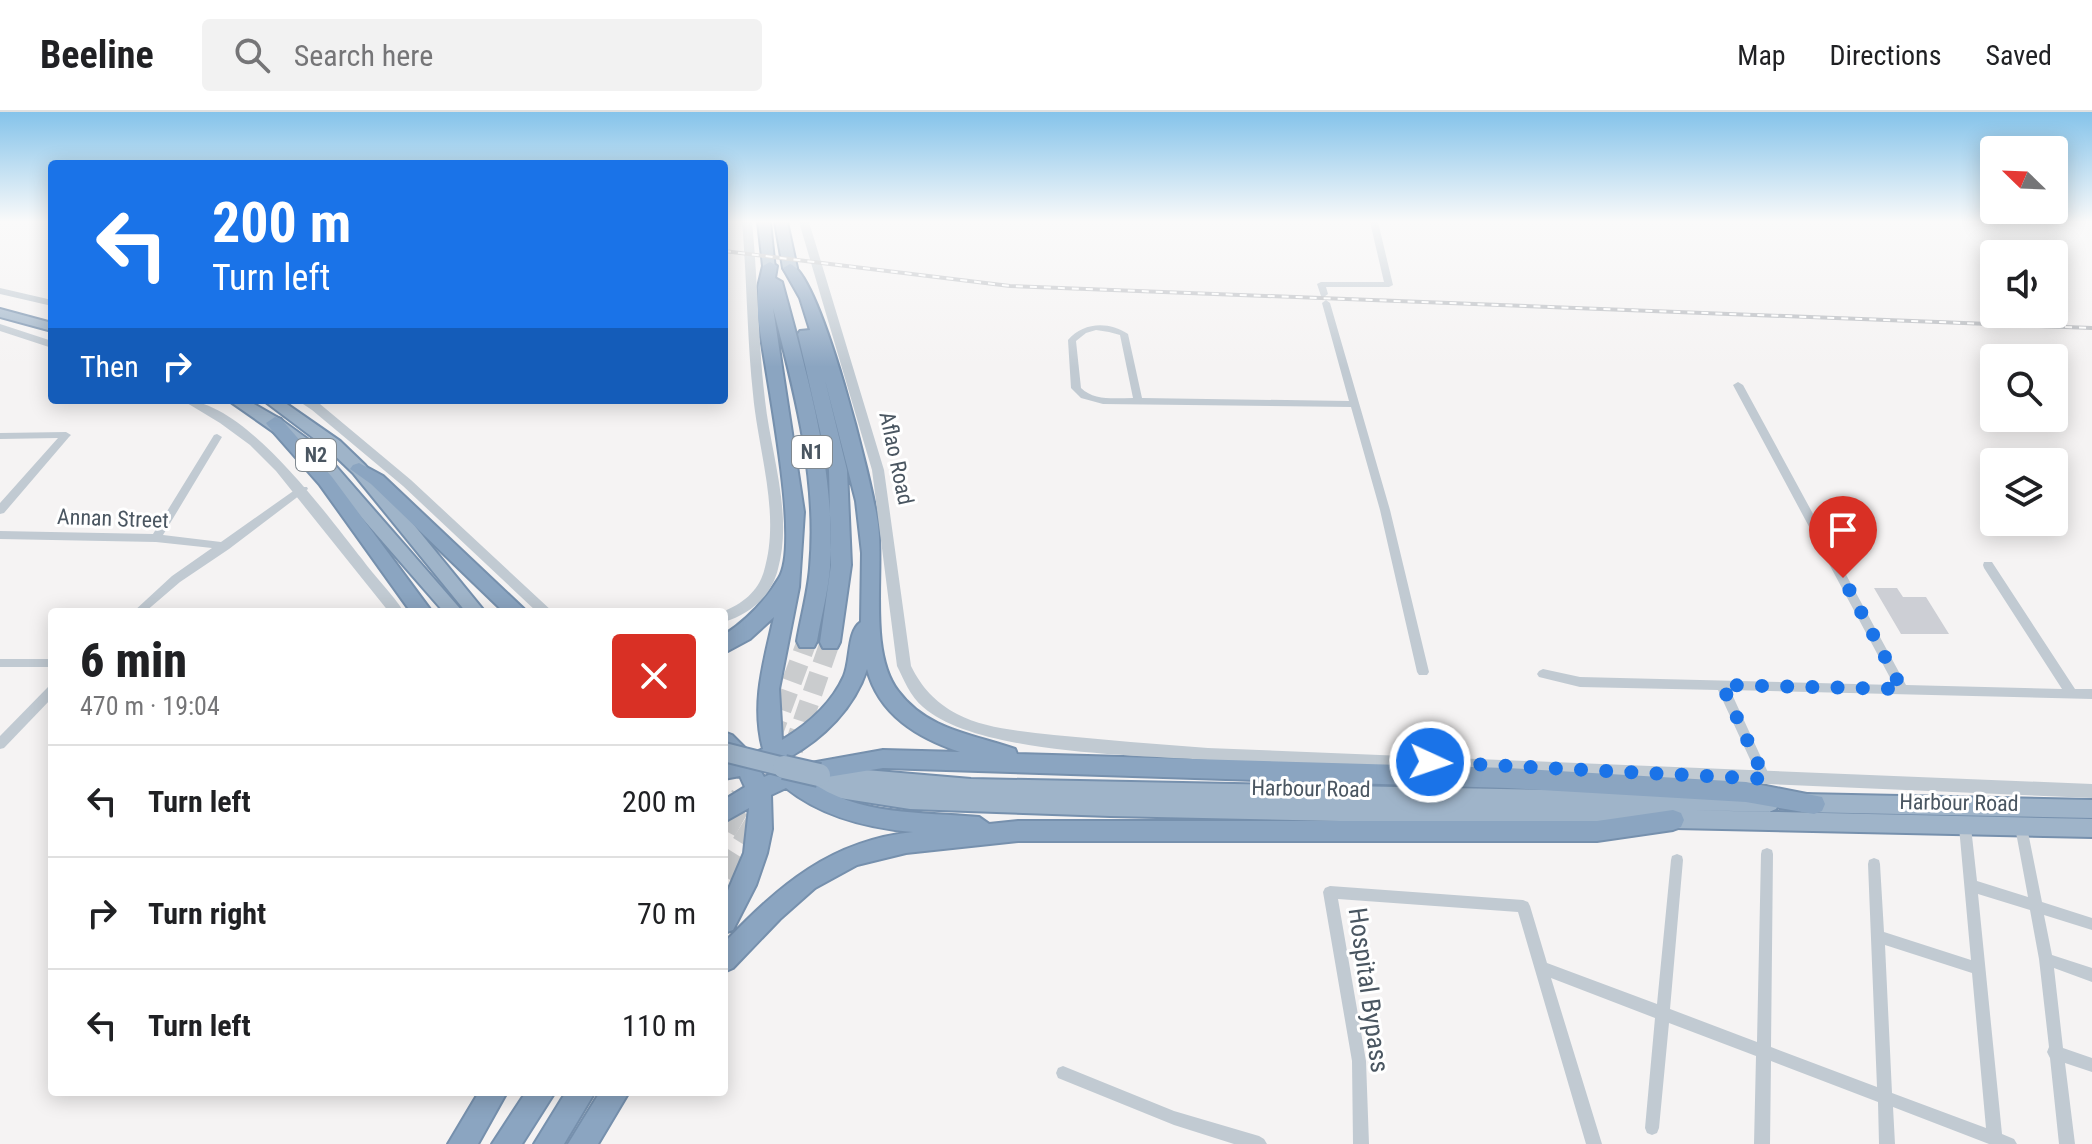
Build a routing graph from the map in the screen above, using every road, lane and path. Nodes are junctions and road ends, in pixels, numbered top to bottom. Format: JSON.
{"nodes":[{"id":1,"x":750,"y":270,"type":"edge"},
{"id":2,"x":769,"y":270,"type":"edge"},
{"id":3,"x":771,"y":270,"type":"edge"},
{"id":4,"x":791,"y":270,"type":"edge"},
{"id":5,"x":791,"y":270,"type":"edge"},
{"id":6,"x":819,"y":270,"type":"edge"},
{"id":7,"x":1385,"y":270,"type":"edge"},
{"id":8,"x":0,"y":291,"type":"edge"},
{"id":9,"x":0,"y":302,"type":"edge"},
{"id":10,"x":48,"y":302,"type":"edge"},
{"id":11,"x":0,"y":313,"type":"edge"},
{"id":12,"x":48,"y":313,"type":"edge"},
{"id":13,"x":48,"y":326,"type":"edge"},
{"id":14,"x":0,"y":327,"type":"edge"},
{"id":15,"x":48,"y":344,"type":"edge"},
{"id":16,"x":1738,"y":385,"type":"dead end"},
{"id":17,"x":1138,"y":401,"type":"junction"},
{"id":18,"x":197,"y":404,"type":"edge"},
{"id":19,"x":243,"y":404,"type":"edge"},
{"id":20,"x":277,"y":404,"type":"edge"},
{"id":21,"x":310,"y":404,"type":"edge"},
{"id":22,"x":1356,"y":404,"type":"junction"},
{"id":23,"x":275,"y":423,"type":"junction"},
{"id":24,"x":0,"y":436,"type":"edge"},
{"id":25,"x":217,"y":437,"type":"dead end"},
{"id":26,"x":359,"y":469,"type":"junction"},
{"id":27,"x":303,"y":489,"type":"junction"},
{"id":28,"x":0,"y":510,"type":"edge"},
{"id":29,"x":391,"y":524,"type":"junction"},
{"id":30,"x":0,"y":535,"type":"edge"},
{"id":31,"x":156,"y":538,"type":"junction"},
{"id":32,"x":225,"y":546,"type":"junction"},
{"id":33,"x":1988,"y":565,"type":"dead end"},
{"id":34,"x":792,"y":566,"type":"junction"},
{"id":35,"x":869,"y":606,"type":"junction"},
{"id":36,"x":143,"y":608,"type":"edge"},
{"id":37,"x":393,"y":608,"type":"edge"},
{"id":38,"x":419,"y":608,"type":"edge"},
{"id":39,"x":451,"y":608,"type":"edge"},
{"id":40,"x":472,"y":608,"type":"edge"},
{"id":41,"x":513,"y":608,"type":"edge"},
{"id":42,"x":542,"y":608,"type":"edge"},
{"id":43,"x":728,"y":616,"type":"edge"},
{"id":44,"x":807,"y":641,"type":"tunnel mouth"},
{"id":45,"x":830,"y":642,"type":"tunnel mouth"},
{"id":46,"x":728,"y":643,"type":"edge"},
{"id":47,"x":0,"y":663,"type":"edge"},
{"id":48,"x":48,"y":663,"type":"edge"},
{"id":49,"x":1423,"y":672,"type":"dead end"},
{"id":50,"x":1543,"y":674,"type":"dead end"},
{"id":51,"x":1722,"y":685,"type":"junction"},
{"id":52,"x":1902,"y":689,"type":"junction"},
{"id":53,"x":2071,"y":693,"type":"junction"},
{"id":54,"x":48,"y":694,"type":"edge"},
{"id":55,"x":2092,"y":694,"type":"edge"},
{"id":56,"x":928,"y":703,"type":"joint"},
{"id":57,"x":0,"y":744,"type":"edge"},
{"id":58,"x":728,"y":746,"type":"edge"},
{"id":59,"x":728,"y":753,"type":"edge"},
{"id":60,"x":776,"y":754,"type":"junction"},
{"id":61,"x":1047,"y":766,"type":"junction"},
{"id":62,"x":728,"y":769,"type":"edge"},
{"id":63,"x":728,"y":769,"type":"edge"},
{"id":64,"x":754,"y":776,"type":"junction"},
{"id":65,"x":788,"y":776,"type":"junction"},
{"id":66,"x":1765,"y":779,"type":"junction"},
{"id":67,"x":2092,"y":791,"type":"edge"},
{"id":68,"x":1814,"y":804,"type":"junction"},
{"id":69,"x":1439,"y":805,"type":"junction"},
{"id":70,"x":728,"y":807,"type":"tunnel mouth"},
{"id":71,"x":2092,"y":809,"type":"edge"},
{"id":72,"x":1673,"y":820,"type":"junction"},
{"id":73,"x":1965,"y":827,"type":"junction"},
{"id":74,"x":2021,"y":827,"type":"junction"},
{"id":75,"x":2092,"y":828,"type":"edge"},
{"id":76,"x":1018,"y":831,"type":"junction"},
{"id":77,"x":1767,"y":854,"type":"dead end"},
{"id":78,"x":1677,"y":860,"type":"dead end"},
{"id":79,"x":1874,"y":864,"type":"dead end"},
{"id":80,"x":1973,"y":886,"type":"junction"},
{"id":81,"x":2036,"y":906,"type":"junction"},
{"id":82,"x":728,"y":915,"type":"edge"},
{"id":83,"x":2092,"y":924,"type":"edge"},
{"id":84,"x":1878,"y":937,"type":"junction"},
{"id":85,"x":728,"y":956,"type":"edge"},
{"id":86,"x":2046,"y":959,"type":"junction"},
{"id":87,"x":1542,"y":968,"type":"junction"},
{"id":88,"x":1980,"y":969,"type":"junction"},
{"id":89,"x":2092,"y":975,"type":"edge"},
{"id":90,"x":1665,"y":1017,"type":"junction"},
{"id":91,"x":2054,"y":1052,"type":"junction"},
{"id":92,"x":1765,"y":1053,"type":"junction"},
{"id":93,"x":2092,"y":1065,"type":"edge"},
{"id":94,"x":1063,"y":1073,"type":"dead end"},
{"id":95,"x":492,"y":1096,"type":"edge"},
{"id":96,"x":539,"y":1096,"type":"edge"},
{"id":97,"x":579,"y":1096,"type":"edge"},
{"id":98,"x":613,"y":1096,"type":"edge"},
{"id":99,"x":1884,"y":1097,"type":"junction"},
{"id":100,"x":1652,"y":1128,"type":"dead end"},
{"id":101,"x":2002,"y":1142,"type":"edge"},
{"id":102,"x":462,"y":1144,"type":"edge"},
{"id":103,"x":506,"y":1144,"type":"edge"},
{"id":104,"x":548,"y":1144,"type":"edge"},
{"id":105,"x":582,"y":1144,"type":"edge"},
{"id":106,"x":1259,"y":1144,"type":"edge"},
{"id":107,"x":1361,"y":1144,"type":"edge"},
{"id":108,"x":1594,"y":1144,"type":"edge"},
{"id":109,"x":1762,"y":1144,"type":"edge"},
{"id":110,"x":1887,"y":1144,"type":"edge"},
{"id":111,"x":2067,"y":1144,"type":"edge"}],
"edges":[{"from":1,"to":43,"type":"street"},
{"from":2,"to":34,"type":"highway"},
{"from":3,"to":44,"type":"highway","number":"N1"},
{"from":4,"to":35,"type":"highway"},
{"from":5,"to":45,"type":"highway","number":"N1"},
{"from":6,"to":56,"type":"street","name":"Aflao Road"},
{"from":7,"to":22,"type":"street"},
{"from":8,"to":10,"type":"street"},
{"from":9,"to":12,"type":"highway"},
{"from":11,"to":13,"type":"highway"},
{"from":14,"to":15,"type":"street"},
{"from":16,"to":52,"type":"street"},
{"from":17,"to":17,"type":"street"},
{"from":17,"to":22,"type":"street"},
{"from":18,"to":27,"type":"street"},
{"from":19,"to":23,"type":"highway","number":"N2"},
{"from":20,"to":26,"type":"highway","number":"N2"},
{"from":21,"to":42,"type":"street"},
{"from":22,"to":49,"type":"street"},
{"from":23,"to":29,"type":"highway","number":"N2"},
{"from":23,"to":38,"type":"highway"},
{"from":24,"to":28,"type":"street"},
{"from":25,"to":31,"type":"street"},
{"from":26,"to":29,"type":"highway","number":"N2"},
{"from":26,"to":41,"type":"highway"},
{"from":27,"to":32,"type":"street"},
{"from":27,"to":37,"type":"street"},
{"from":29,"to":39,"type":"highway","number":"N2"},
{"from":29,"to":40,"type":"highway","number":"N2"},
{"from":30,"to":31,"type":"street","name":"Annan Street"},
{"from":31,"to":32,"type":"street","name":"Annan Street"},
{"from":32,"to":36,"type":"street"},
{"from":33,"to":53,"type":"street"},
{"from":34,"to":46,"type":"highway"},
{"from":34,"to":60,"type":"highway"},
{"from":35,"to":60,"type":"highway"},
{"from":35,"to":61,"type":"highway"},
{"from":47,"to":48,"type":"street"},
{"from":50,"to":51,"type":"street"},
{"from":51,"to":52,"type":"street"},
{"from":51,"to":66,"type":"street"},
{"from":52,"to":53,"type":"street"},
{"from":53,"to":55,"type":"street"},
{"from":54,"to":57,"type":"street"},
{"from":56,"to":66,"type":"street","name":"Harbour Road"},
{"from":58,"to":64,"type":"highway"},
{"from":59,"to":69,"type":"highway","name":"Harbour Road","bridge":true},
{"from":60,"to":64,"type":"highway"},
{"from":60,"to":65,"type":"highway"},
{"from":61,"to":65,"type":"highway"},
{"from":61,"to":68,"type":"highway"},
{"from":62,"to":64,"type":"highway"},
{"from":63,"to":69,"type":"highway","name":"Harbour Road"},
{"from":64,"to":65,"type":"highway"},
{"from":64,"to":70,"type":"highway"},
{"from":64,"to":82,"type":"highway"},
{"from":65,"to":76,"type":"highway"},
{"from":66,"to":67,"type":"street","name":"Harbour Road"},
{"from":68,"to":69,"type":"highway","name":"Harbour Road"},
{"from":68,"to":71,"type":"highway","name":"Harbour Road"},
{"from":69,"to":72,"type":"highway","name":"Harbour Road"},
{"from":72,"to":73,"type":"highway","name":"Harbour Road"},
{"from":72,"to":76,"type":"highway"},
{"from":73,"to":74,"type":"highway","name":"Harbour Road"},
{"from":73,"to":80,"type":"street"},
{"from":74,"to":75,"type":"highway","name":"Harbour Road"},
{"from":74,"to":81,"type":"street"},
{"from":76,"to":85,"type":"highway"},
{"from":77,"to":92,"type":"street"},
{"from":78,"to":90,"type":"street"},
{"from":79,"to":84,"type":"street"},
{"from":80,"to":81,"type":"street"},
{"from":80,"to":88,"type":"street"},
{"from":81,"to":83,"type":"street"},
{"from":81,"to":86,"type":"street"},
{"from":84,"to":88,"type":"street"},
{"from":84,"to":99,"type":"street"},
{"from":86,"to":89,"type":"street"},
{"from":86,"to":91,"type":"street"},
{"from":87,"to":90,"type":"street"},
{"from":87,"to":107,"type":"street","name":"Hospital Bypass"},
{"from":87,"to":108,"type":"street"},
{"from":88,"to":101,"type":"street"},
{"from":90,"to":92,"type":"street"},
{"from":90,"to":100,"type":"street"},
{"from":91,"to":93,"type":"street"},
{"from":91,"to":111,"type":"street"},
{"from":92,"to":99,"type":"street"},
{"from":92,"to":109,"type":"street"},
{"from":94,"to":106,"type":"street"},
{"from":95,"to":102,"type":"highway"},
{"from":96,"to":103,"type":"highway"},
{"from":97,"to":104,"type":"highway"},
{"from":98,"to":105,"type":"highway"},
{"from":99,"to":101,"type":"street"},
{"from":99,"to":110,"type":"street"}]}
